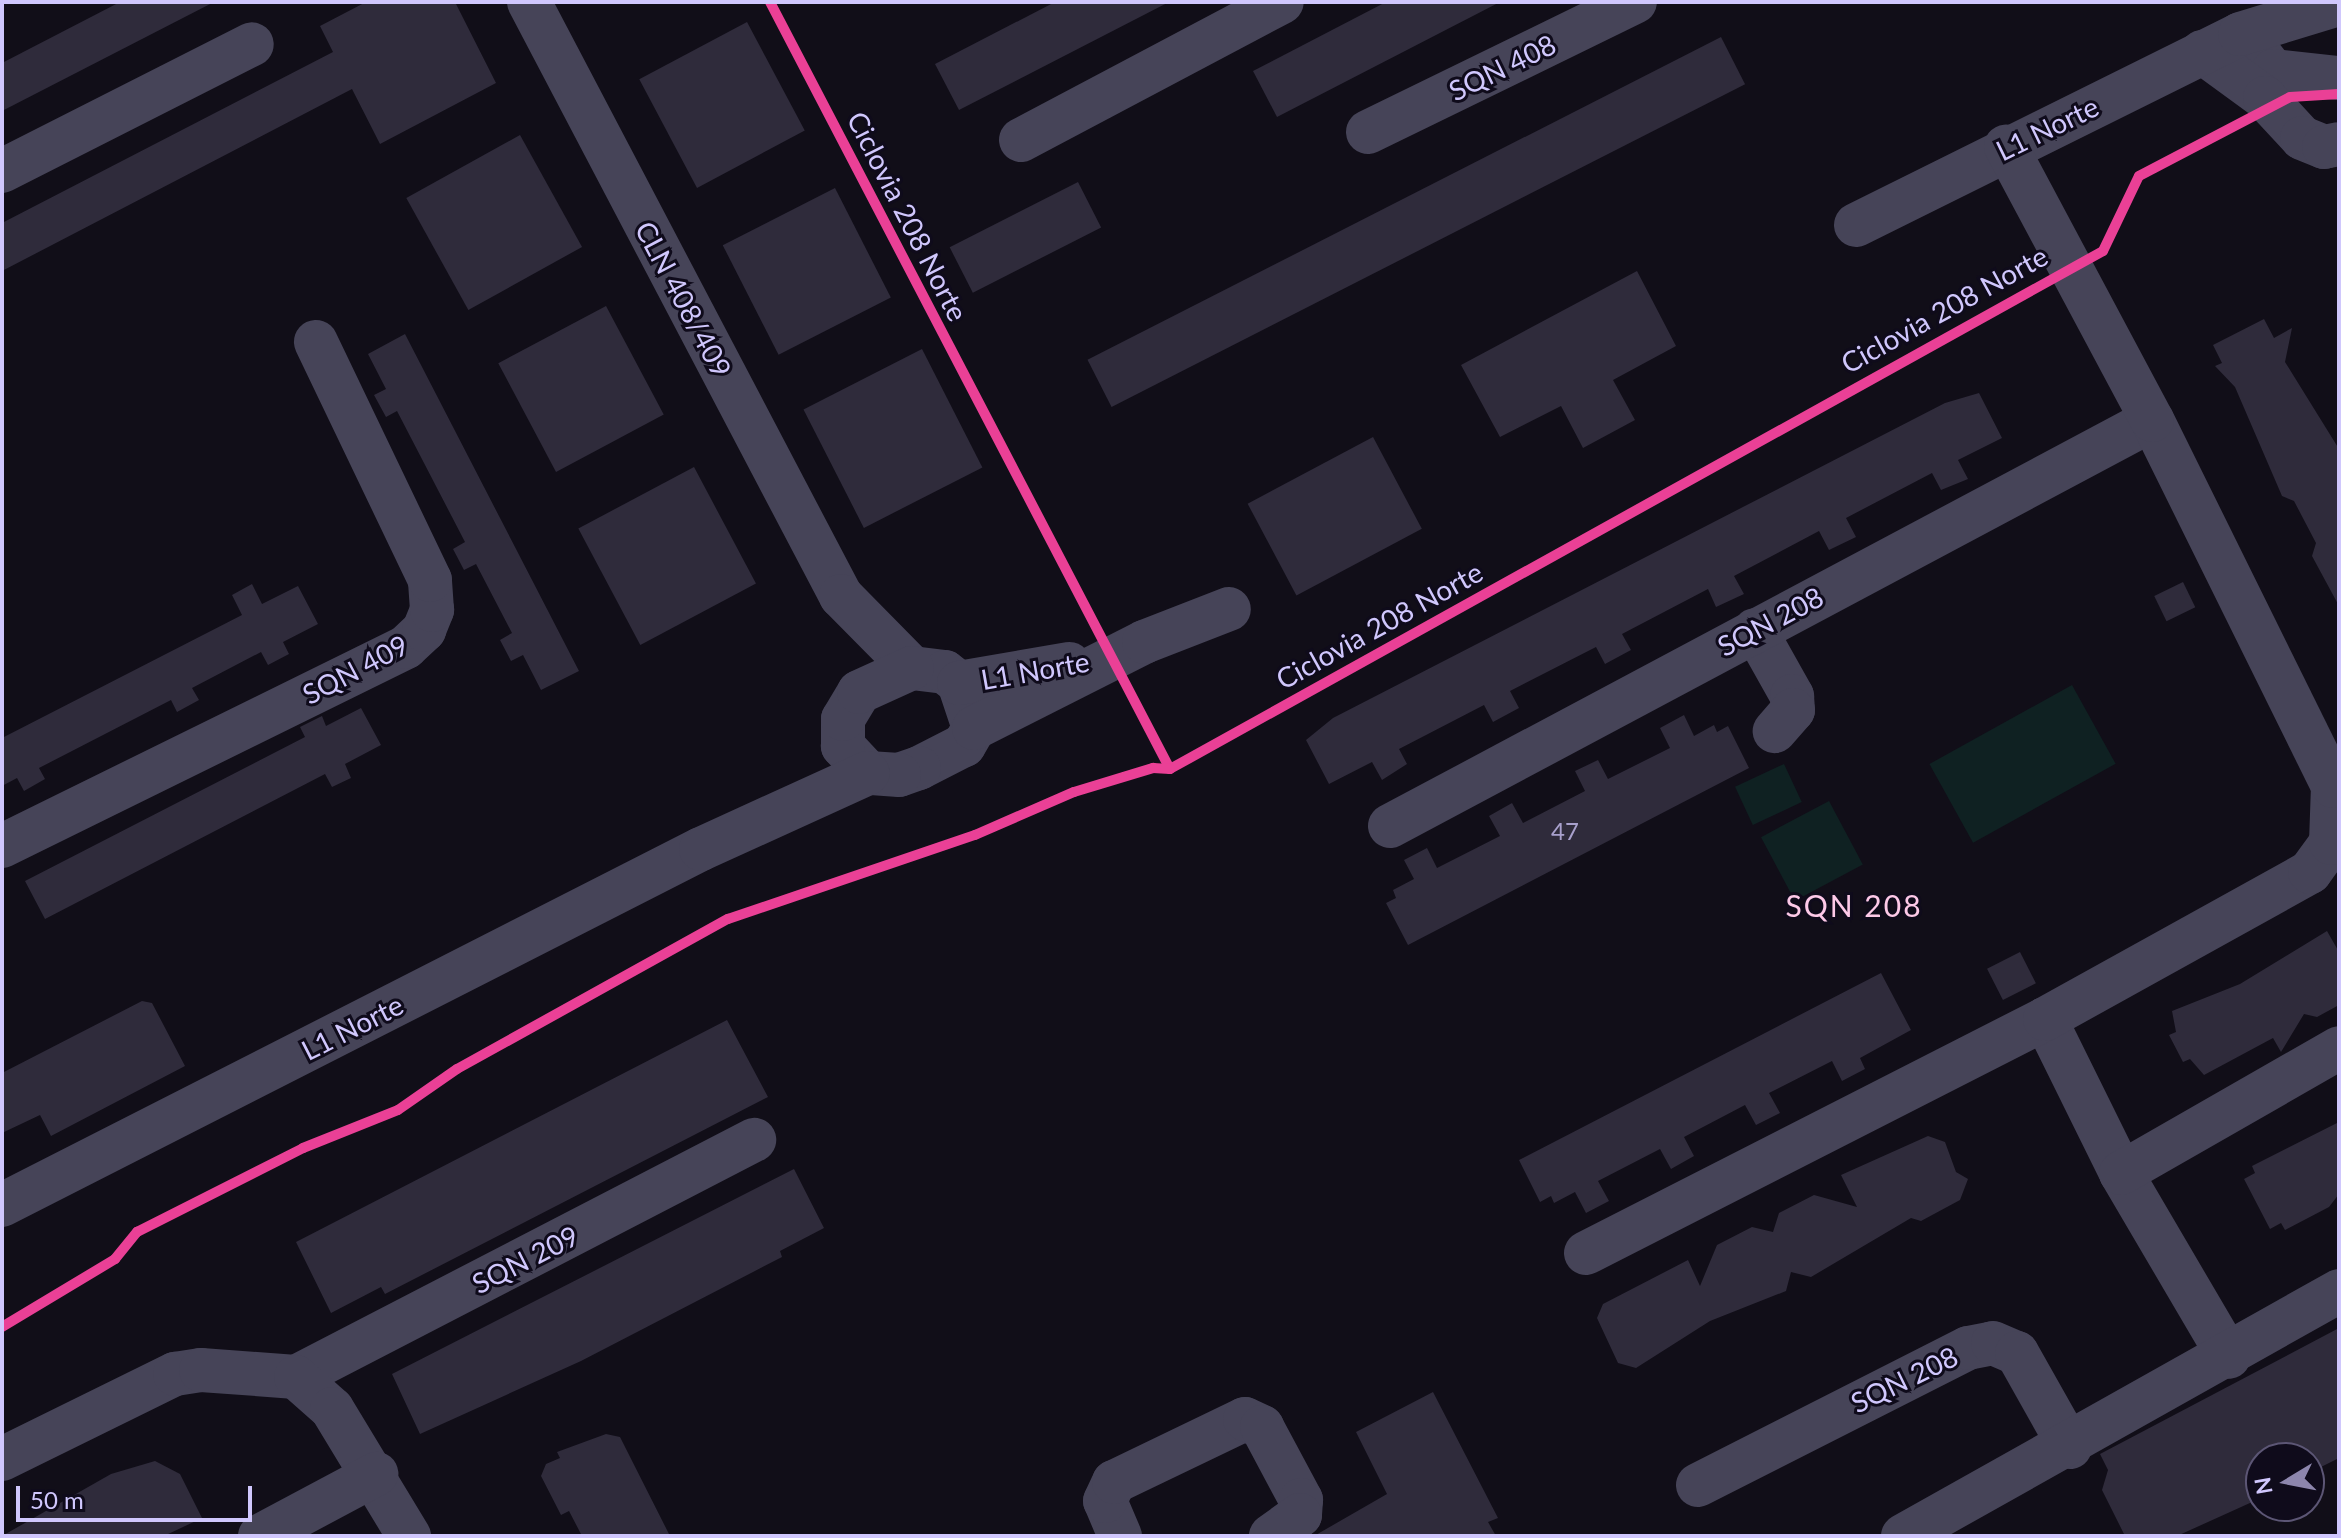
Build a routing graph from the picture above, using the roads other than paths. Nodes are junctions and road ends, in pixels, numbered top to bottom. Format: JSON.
{"nodes":[{"id":1,"x":529,"y":2,"type":"edge"},
{"id":2,"x":1282,"y":2,"type":"edge"},
{"id":3,"x":1635,"y":2,"type":"edge"},
{"id":4,"x":2339,"y":4,"type":"edge"},
{"id":5,"x":2241,"y":30,"type":"edge"},
{"id":6,"x":252,"y":44,"type":"dead end"},
{"id":7,"x":2339,"y":78,"type":"edge"},
{"id":8,"x":1368,"y":132,"type":"dead end"},
{"id":9,"x":1021,"y":140,"type":"dead end"},
{"id":10,"x":2339,"y":144,"type":"edge"},
{"id":11,"x":2006,"y":147,"type":"junction"},
{"id":12,"x":2,"y":171,"type":"edge"},
{"id":13,"x":1856,"y":225,"type":"dead end"},
{"id":14,"x":316,"y":342,"type":"dead end"},
{"id":15,"x":2152,"y":420,"type":"junction"},
{"id":16,"x":841,"y":596,"type":"junction"},
{"id":17,"x":1229,"y":609,"type":"dead end"},
{"id":18,"x":1755,"y":630,"type":"junction"},
{"id":19,"x":1111,"y":657,"type":"junction"},
{"id":20,"x":912,"y":668,"type":"junction"},
{"id":21,"x":959,"y":683,"type":"junction"},
{"id":22,"x":859,"y":692,"type":"junction"},
{"id":23,"x":974,"y":728,"type":"junction"},
{"id":24,"x":1775,"y":731,"type":"dead end"},
{"id":25,"x":855,"y":759,"type":"junction"},
{"id":26,"x":1390,"y":826,"type":"dead end"},
{"id":27,"x":2,"y":846,"type":"edge"},
{"id":28,"x":2045,"y":1019,"type":"junction"},
{"id":29,"x":2339,"y":1048,"type":"edge"},
{"id":30,"x":754,"y":1140,"type":"dead end"},
{"id":31,"x":2121,"y":1173,"type":"junction"},
{"id":32,"x":2,"y":1205,"type":"edge"},
{"id":33,"x":1586,"y":1253,"type":"dead end"},
{"id":34,"x":2339,"y":1291,"type":"edge"},
{"id":35,"x":2229,"y":1357,"type":"junction"},
{"id":36,"x":296,"y":1377,"type":"junction"},
{"id":37,"x":2070,"y":1447,"type":"junction"},
{"id":38,"x":2,"y":1459,"type":"edge"},
{"id":39,"x":376,"y":1474,"type":"junction"},
{"id":40,"x":1698,"y":1485,"type":"dead end"},
{"id":41,"x":260,"y":1536,"type":"edge"},
{"id":42,"x":409,"y":1536,"type":"edge"},
{"id":43,"x":1120,"y":1536,"type":"edge"},
{"id":44,"x":1271,"y":1536,"type":"edge"},
{"id":45,"x":1903,"y":1536,"type":"edge"}],
"edges":[{"from":1,"to":16,"type":"street","name":"CLN 408/409"},
{"from":2,"to":9,"type":"street"},
{"from":3,"to":8,"type":"street","name":"SQN 408"},
{"from":4,"to":5,"type":"street","name":"L1 Norte"},
{"from":5,"to":7,"type":"street"},
{"from":5,"to":10,"type":"street"},
{"from":5,"to":11,"type":"street","name":"L1 Norte"},
{"from":6,"to":12,"type":"street"},
{"from":11,"to":13,"type":"street","name":"L1 Norte"},
{"from":11,"to":15,"type":"street"},
{"from":14,"to":27,"type":"street","name":"SQN 409"},
{"from":15,"to":18,"type":"street","name":"SQN 208"},
{"from":15,"to":28,"type":"street"},
{"from":16,"to":20,"type":"street","name":"CLN 408/409"},
{"from":16,"to":22,"type":"street","name":"CLN 408/409"},
{"from":17,"to":19,"type":"street","name":"L1 Norte"},
{"from":18,"to":24,"type":"street"},
{"from":18,"to":26,"type":"street","name":"SQN 208"},
{"from":19,"to":21,"type":"street","name":"L1 Norte"},
{"from":19,"to":23,"type":"street","name":"L1 Norte"},
{"from":20,"to":21,"type":"street"},
{"from":20,"to":22,"type":"street"},
{"from":21,"to":23,"type":"street"},
{"from":22,"to":25,"type":"street"},
{"from":23,"to":25,"type":"street"},
{"from":25,"to":32,"type":"street","name":"L1 Norte"},
{"from":28,"to":31,"type":"street"},
{"from":28,"to":33,"type":"street"},
{"from":29,"to":31,"type":"street"},
{"from":30,"to":36,"type":"street","name":"SQN 209"},
{"from":31,"to":35,"type":"street"},
{"from":34,"to":35,"type":"street"},
{"from":35,"to":37,"type":"street"},
{"from":36,"to":38,"type":"street"},
{"from":36,"to":39,"type":"street"},
{"from":37,"to":40,"type":"street","name":"SQN 208"},
{"from":37,"to":45,"type":"street"},
{"from":39,"to":41,"type":"street"},
{"from":39,"to":42,"type":"street"},
{"from":43,"to":44,"type":"street"}]}
